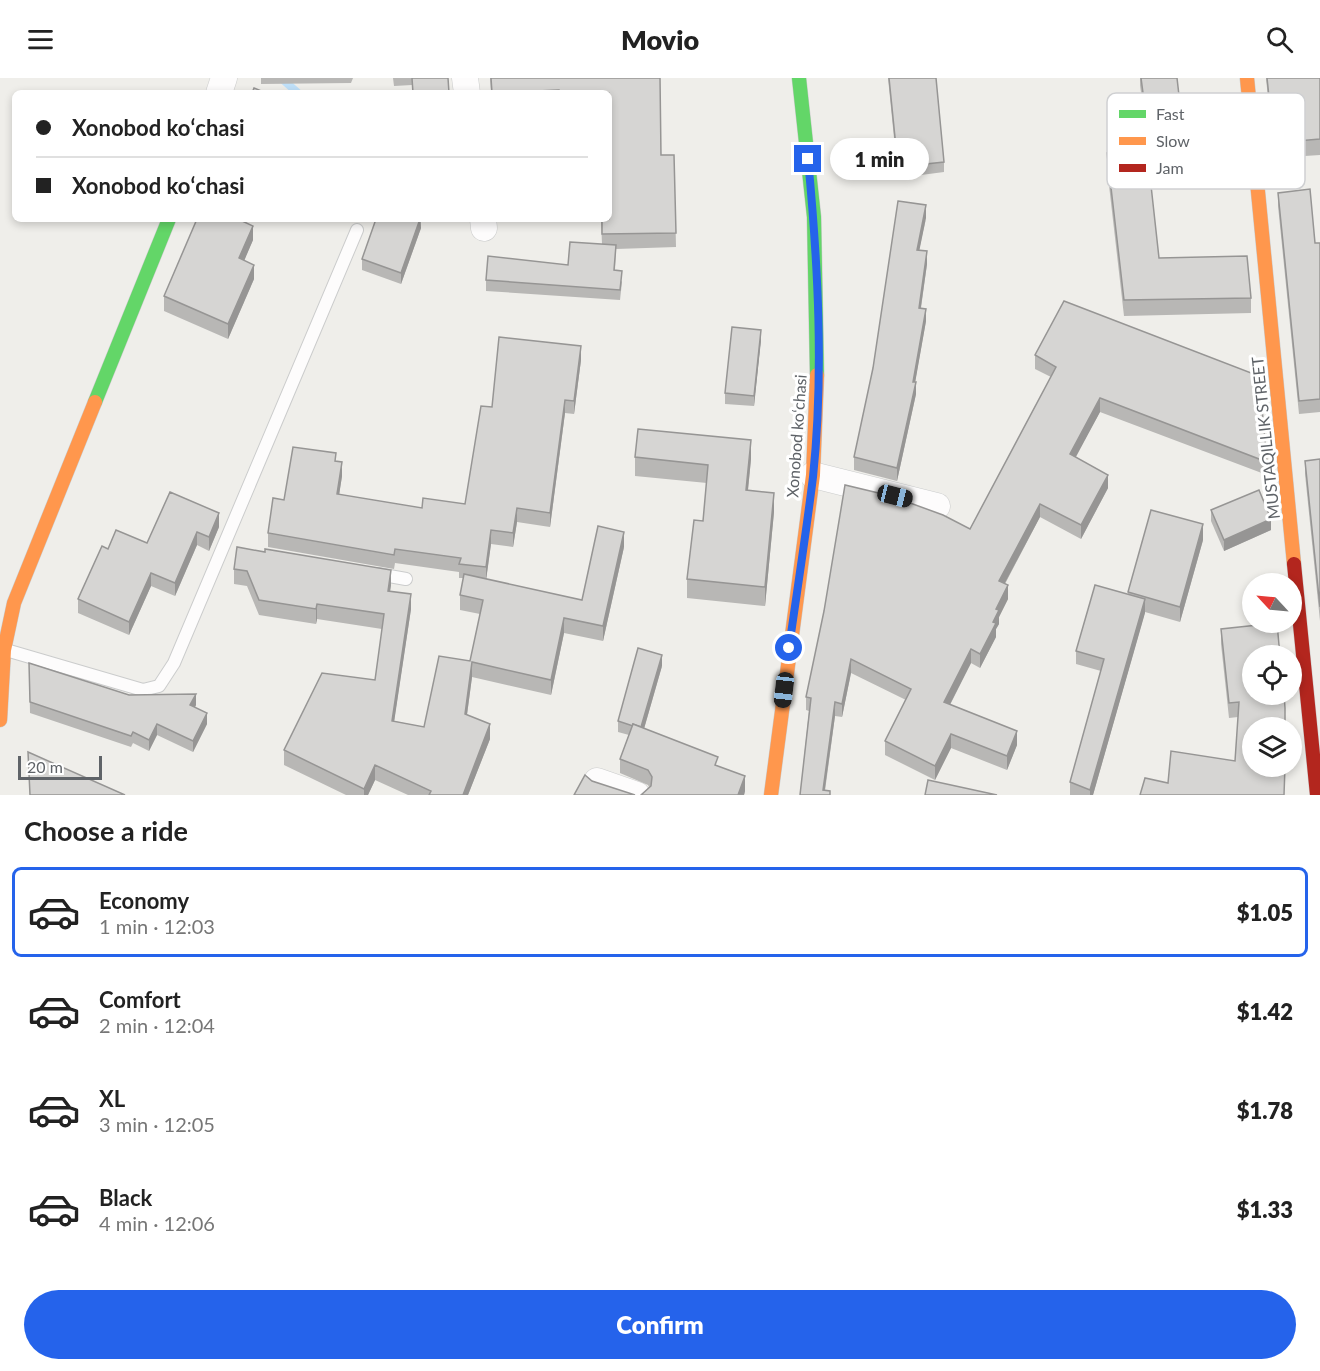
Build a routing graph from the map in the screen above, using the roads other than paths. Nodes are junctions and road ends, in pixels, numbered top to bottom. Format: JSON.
{"nodes":[{"id":1,"x":799,"y":78,"type":"edge"},
{"id":2,"x":1247,"y":78,"type":"edge"},
{"id":3,"x":1248,"y":93,"type":"edge"},
{"id":4,"x":1258,"y":189,"type":"edge"},
{"id":5,"x":168,"y":222,"type":"edge"},
{"id":6,"x":357,"y":230,"type":"dead end"},
{"id":7,"x":813,"y":476,"type":"junction"},
{"id":8,"x":937,"y":506,"type":"dead end"},
{"id":9,"x":360,"y":571,"type":"edge"},
{"id":10,"x":406,"y":579,"type":"dead end"},
{"id":11,"x":4,"y":650,"type":"junction"},
{"id":12,"x":0,"y":720,"type":"edge"},
{"id":13,"x":597,"y":781,"type":"edge"},
{"id":14,"x":636,"y":795,"type":"edge"},
{"id":15,"x":771,"y":795,"type":"edge"},
{"id":16,"x":1317,"y":795,"type":"edge"}],
"edges":[{"from":1,"to":7,"type":"street","name":"Xonobod koʻchasi"},
{"from":2,"to":3,"type":"street","name":"MUSTAQILLIK STREET"},
{"from":4,"to":16,"type":"street","name":"MUSTAQILLIK STREET"},
{"from":5,"to":11,"type":"street"},
{"from":6,"to":11,"type":"lane"},
{"from":7,"to":8,"type":"street"},
{"from":7,"to":15,"type":"street","name":"Xonobod koʻchasi"},
{"from":9,"to":10,"type":"lane"},
{"from":11,"to":12,"type":"street"},
{"from":13,"to":14,"type":"street"}]}
